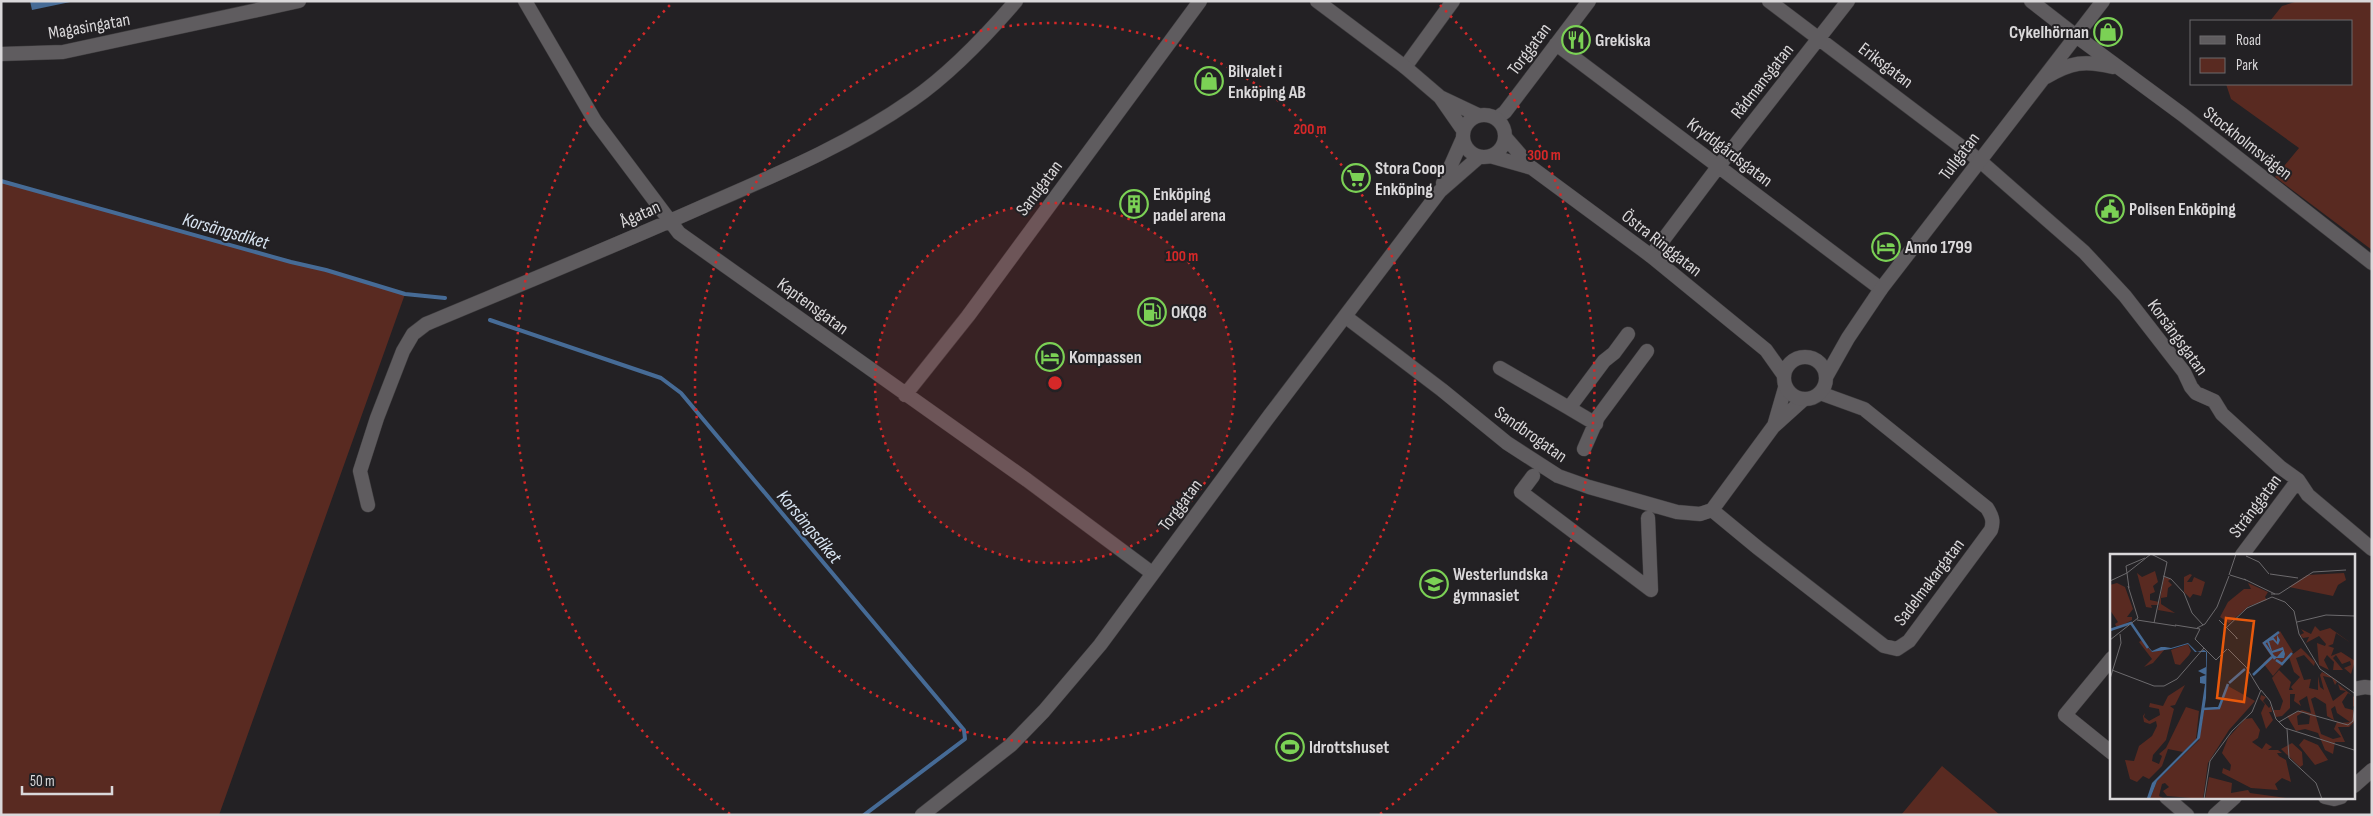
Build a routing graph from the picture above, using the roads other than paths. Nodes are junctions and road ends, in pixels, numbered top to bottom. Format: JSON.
{"nodes":[{"id":1,"x":299,"y":1,"type":"edge"},
{"id":2,"x":524,"y":1,"type":"edge"},
{"id":3,"x":1016,"y":1,"type":"edge"},
{"id":4,"x":1200,"y":1,"type":"edge"},
{"id":5,"x":1317,"y":1,"type":"edge"},
{"id":6,"x":1453,"y":1,"type":"edge"},
{"id":7,"x":1589,"y":1,"type":"edge"},
{"id":8,"x":1769,"y":1,"type":"edge"},
{"id":9,"x":1848,"y":1,"type":"edge"},
{"id":10,"x":2031,"y":1,"type":"edge"},
{"id":11,"x":2103,"y":1,"type":"edge"},
{"id":12,"x":2076,"y":36,"type":"junction"},
{"id":13,"x":1820,"y":38,"type":"junction"},
{"id":14,"x":1556,"y":44,"type":"junction"},
{"id":15,"x":1,"y":54,"type":"edge"},
{"id":16,"x":1405,"y":67,"type":"junction"},
{"id":17,"x":2120,"y":69,"type":"junction"},
{"id":18,"x":2041,"y":80,"type":"junction"},
{"id":19,"x":1440,"y":97,"type":"junction"},
{"id":20,"x":1478,"y":115,"type":"junction"},
{"id":21,"x":1498,"y":118,"type":"junction"},
{"id":22,"x":1463,"y":134,"type":"junction"},
{"id":23,"x":1505,"y":137,"type":"junction"},
{"id":24,"x":1484,"y":156,"type":"junction"},
{"id":25,"x":1980,"y":160,"type":"junction"},
{"id":26,"x":1718,"y":167,"type":"junction"},
{"id":27,"x":1532,"y":168,"type":"junction"},
{"id":28,"x":1440,"y":191,"type":"junction"},
{"id":29,"x":671,"y":221,"type":"junction"},
{"id":30,"x":1651,"y":256,"type":"junction"},
{"id":31,"x":2372,"y":263,"type":"edge"},
{"id":32,"x":1881,"y":289,"type":"junction"},
{"id":33,"x":1346,"y":317,"type":"junction"},
{"id":34,"x":1628,"y":334,"type":"dead end"},
{"id":35,"x":1848,"y":338,"type":"junction"},
{"id":36,"x":1766,"y":350,"type":"junction"},
{"id":37,"x":1647,"y":351,"type":"dead end"},
{"id":38,"x":1807,"y":357,"type":"junction"},
{"id":39,"x":1500,"y":368,"type":"dead end"},
{"id":40,"x":1826,"y":377,"type":"junction"},
{"id":41,"x":1784,"y":381,"type":"junction"},
{"id":42,"x":1820,"y":393,"type":"junction"},
{"id":43,"x":905,"y":395,"type":"junction"},
{"id":44,"x":1804,"y":400,"type":"junction"},
{"id":45,"x":1569,"y":408,"type":"junction"},
{"id":46,"x":1596,"y":424,"type":"junction"},
{"id":47,"x":1773,"y":427,"type":"junction"},
{"id":48,"x":1584,"y":449,"type":"dead end"},
{"id":49,"x":1533,"y":476,"type":"dead end"},
{"id":50,"x":2298,"y":480,"type":"junction"},
{"id":51,"x":368,"y":505,"type":"dead end"},
{"id":52,"x":1712,"y":510,"type":"junction"},
{"id":53,"x":1648,"y":518,"type":"dead end"},
{"id":54,"x":2372,"y":549,"type":"edge"},
{"id":55,"x":2243,"y":554,"type":"edge"},
{"id":56,"x":1152,"y":573,"type":"junction"},
{"id":57,"x":2110,"y":660,"type":"edge"},
{"id":58,"x":2372,"y":688,"type":"edge"},
{"id":59,"x":2356,"y":689,"type":"edge"},
{"id":60,"x":2110,"y":752,"type":"edge"},
{"id":61,"x":2372,"y":770,"type":"edge"},
{"id":62,"x":2356,"y":784,"type":"edge"},
{"id":63,"x":2167,"y":798,"type":"edge"},
{"id":64,"x":2234,"y":798,"type":"edge"},
{"id":65,"x":922,"y":815,"type":"edge"},
{"id":66,"x":2187,"y":815,"type":"edge"},
{"id":67,"x":2216,"y":815,"type":"edge"}],
"edges":[{"from":1,"to":15,"type":"street","name":"Magasingatan"},
{"from":2,"to":29,"type":"street","name":"Kaptensgatan"},
{"from":3,"to":29,"type":"street","name":"Ågatan"},
{"from":4,"to":43,"type":"street","name":"Sandgatan"},
{"from":5,"to":16,"type":"street"},
{"from":6,"to":16,"type":"street"},
{"from":7,"to":14,"type":"street","name":"Torggatan"},
{"from":8,"to":13,"type":"street","name":"Eriksgatan"},
{"from":9,"to":13,"type":"street","name":"Rådmansgatan"},
{"from":10,"to":12,"type":"street","name":"Stockholmsvägen"},
{"from":11,"to":12,"type":"street","name":"Tullgatan"},
{"from":12,"to":17,"type":"street","name":"Stockholmsvägen"},
{"from":12,"to":18,"type":"street","name":"Tullgatan"},
{"from":13,"to":25,"type":"street","name":"Eriksgatan"},
{"from":13,"to":26,"type":"street","name":"Rådmansgatan"},
{"from":14,"to":21,"type":"street","name":"Torggatan"},
{"from":14,"to":26,"type":"street","name":"Kryddgårdsgatan"},
{"from":16,"to":19,"type":"street"},
{"from":17,"to":18,"type":"street"},
{"from":17,"to":31,"type":"street","name":"Stockholmsvägen"},
{"from":18,"to":25,"type":"street","name":"Tullgatan"},
{"from":19,"to":20,"type":"street"},
{"from":19,"to":22,"type":"street"},
{"from":20,"to":21,"type":"street"},
{"from":20,"to":22,"type":"street"},
{"from":21,"to":23,"type":"street"},
{"from":22,"to":24,"type":"street"},
{"from":22,"to":28,"type":"street","name":"Torggatan"},
{"from":23,"to":24,"type":"street"},
{"from":23,"to":27,"type":"street","name":"Östra Ringgatan"},
{"from":24,"to":27,"type":"street","name":"Östra Ringgatan"},
{"from":24,"to":28,"type":"street","name":"Torggatan"},
{"from":25,"to":32,"type":"street","name":"Tullgatan"},
{"from":25,"to":50,"type":"street","name":"Korsängsgatan"},
{"from":26,"to":30,"type":"street","name":"Rådmansgatan"},
{"from":26,"to":32,"type":"street","name":"Kryddgårdsgatan"},
{"from":27,"to":30,"type":"street","name":"Östra Ringgatan"},
{"from":28,"to":33,"type":"street","name":"Torggatan"},
{"from":29,"to":43,"type":"street","name":"Kaptensgatan"},
{"from":29,"to":51,"type":"street","name":"Ågatan"},
{"from":30,"to":36,"type":"street","name":"Östra Ringgatan"},
{"from":32,"to":35,"type":"street","name":"Tullgatan"},
{"from":33,"to":52,"type":"street","name":"Sandbrogatan"},
{"from":33,"to":56,"type":"street","name":"Torggatan"},
{"from":34,"to":45,"type":"street"},
{"from":35,"to":38,"type":"street","name":"Tullgatan"},
{"from":35,"to":40,"type":"street","name":"Tullgatan"},
{"from":36,"to":38,"type":"street","name":"Östra Ringgatan"},
{"from":36,"to":41,"type":"street","name":"Östra Ringgatan"},
{"from":37,"to":46,"type":"street"},
{"from":38,"to":40,"type":"street"},
{"from":38,"to":41,"type":"street"},
{"from":39,"to":45,"type":"street"},
{"from":40,"to":42,"type":"street"},
{"from":41,"to":44,"type":"street"},
{"from":41,"to":47,"type":"street"},
{"from":42,"to":44,"type":"street"},
{"from":42,"to":52,"type":"street","name":"Sadelmakargatan"},
{"from":43,"to":56,"type":"street","name":"Kaptensgatan"},
{"from":44,"to":47,"type":"street"},
{"from":45,"to":46,"type":"street"},
{"from":46,"to":48,"type":"street"},
{"from":47,"to":52,"type":"street"},
{"from":49,"to":53,"type":"street"},
{"from":50,"to":54,"type":"street","name":"Korsängsgatan"},
{"from":50,"to":55,"type":"street","name":"Stränggatan"},
{"from":56,"to":65,"type":"street","name":"Torggatan"},
{"from":57,"to":60,"type":"street"},
{"from":58,"to":59,"type":"street"},
{"from":61,"to":62,"type":"street"},
{"from":63,"to":66,"type":"street"},
{"from":64,"to":67,"type":"street"}]}
